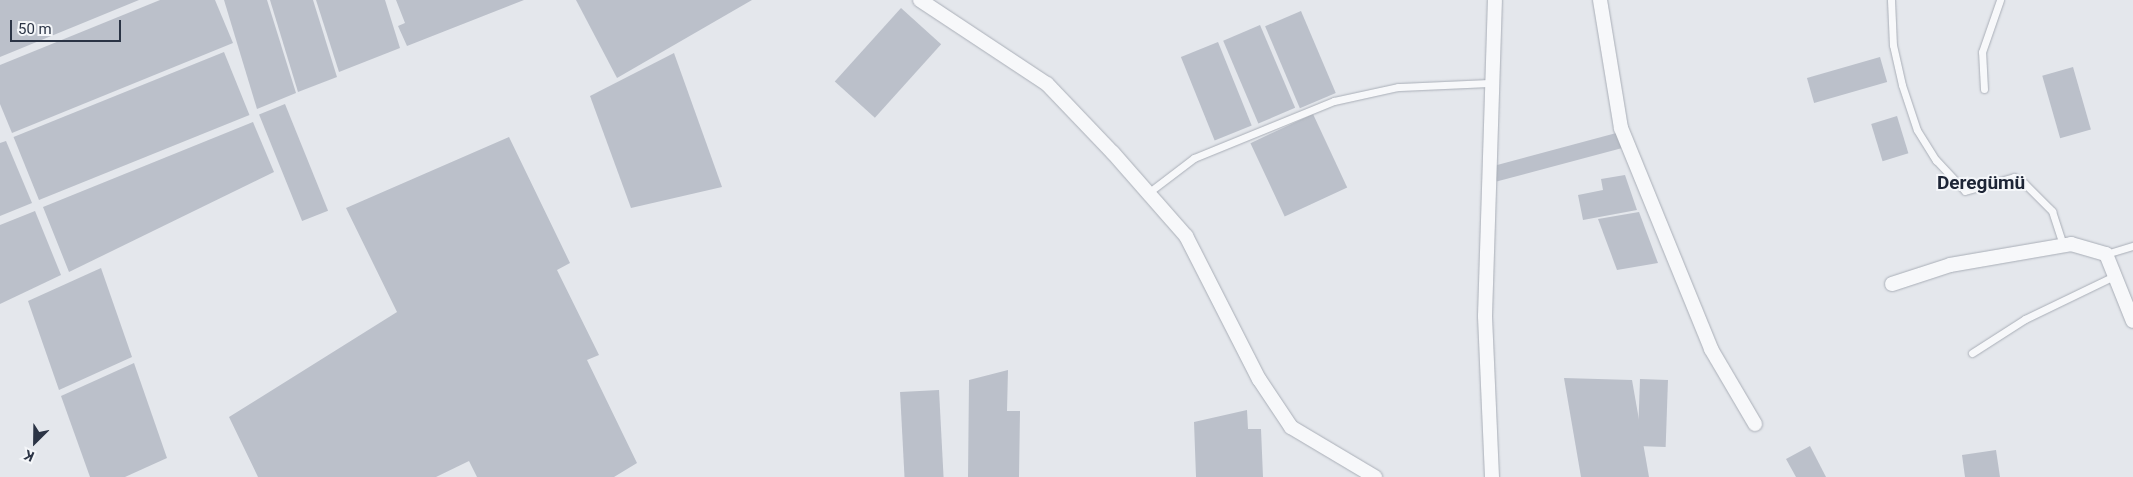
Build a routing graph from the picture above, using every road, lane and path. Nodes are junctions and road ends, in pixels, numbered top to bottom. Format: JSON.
{"nodes":[{"id":1,"x":920,"y":0,"type":"edge"},
{"id":2,"x":1495,"y":0,"type":"edge"},
{"id":3,"x":1600,"y":0,"type":"edge"},
{"id":4,"x":1891,"y":0,"type":"edge"},
{"id":5,"x":2000,"y":0,"type":"edge"},
{"id":6,"x":1491,"y":83,"type":"junction"},
{"id":7,"x":1984,"y":89,"type":"dead end"},
{"id":8,"x":1148,"y":193,"type":"junction"},
{"id":9,"x":2063,"y":245,"type":"junction"},
{"id":10,"x":2133,"y":246,"type":"edge"},
{"id":11,"x":2106,"y":254,"type":"junction"},
{"id":12,"x":2112,"y":277,"type":"junction"},
{"id":13,"x":1892,"y":284,"type":"dead end"},
{"id":14,"x":2133,"y":321,"type":"edge"},
{"id":15,"x":1972,"y":352,"type":"dead end"},
{"id":16,"x":1755,"y":424,"type":"dead end"},
{"id":17,"x":1375,"y":477,"type":"edge"},
{"id":18,"x":1492,"y":477,"type":"edge"}],
"edges":[{"from":1,"to":8,"type":"street"},
{"from":2,"to":6,"type":"street"},
{"from":3,"to":16,"type":"street"},
{"from":4,"to":9,"type":"lane"},
{"from":5,"to":7,"type":"lane"},
{"from":6,"to":8,"type":"lane"},
{"from":6,"to":18,"type":"street"},
{"from":8,"to":17,"type":"street"},
{"from":9,"to":11,"type":"street"},
{"from":9,"to":13,"type":"street"},
{"from":10,"to":11,"type":"lane"},
{"from":11,"to":12,"type":"street"},
{"from":12,"to":14,"type":"street"},
{"from":12,"to":15,"type":"lane"}]}
